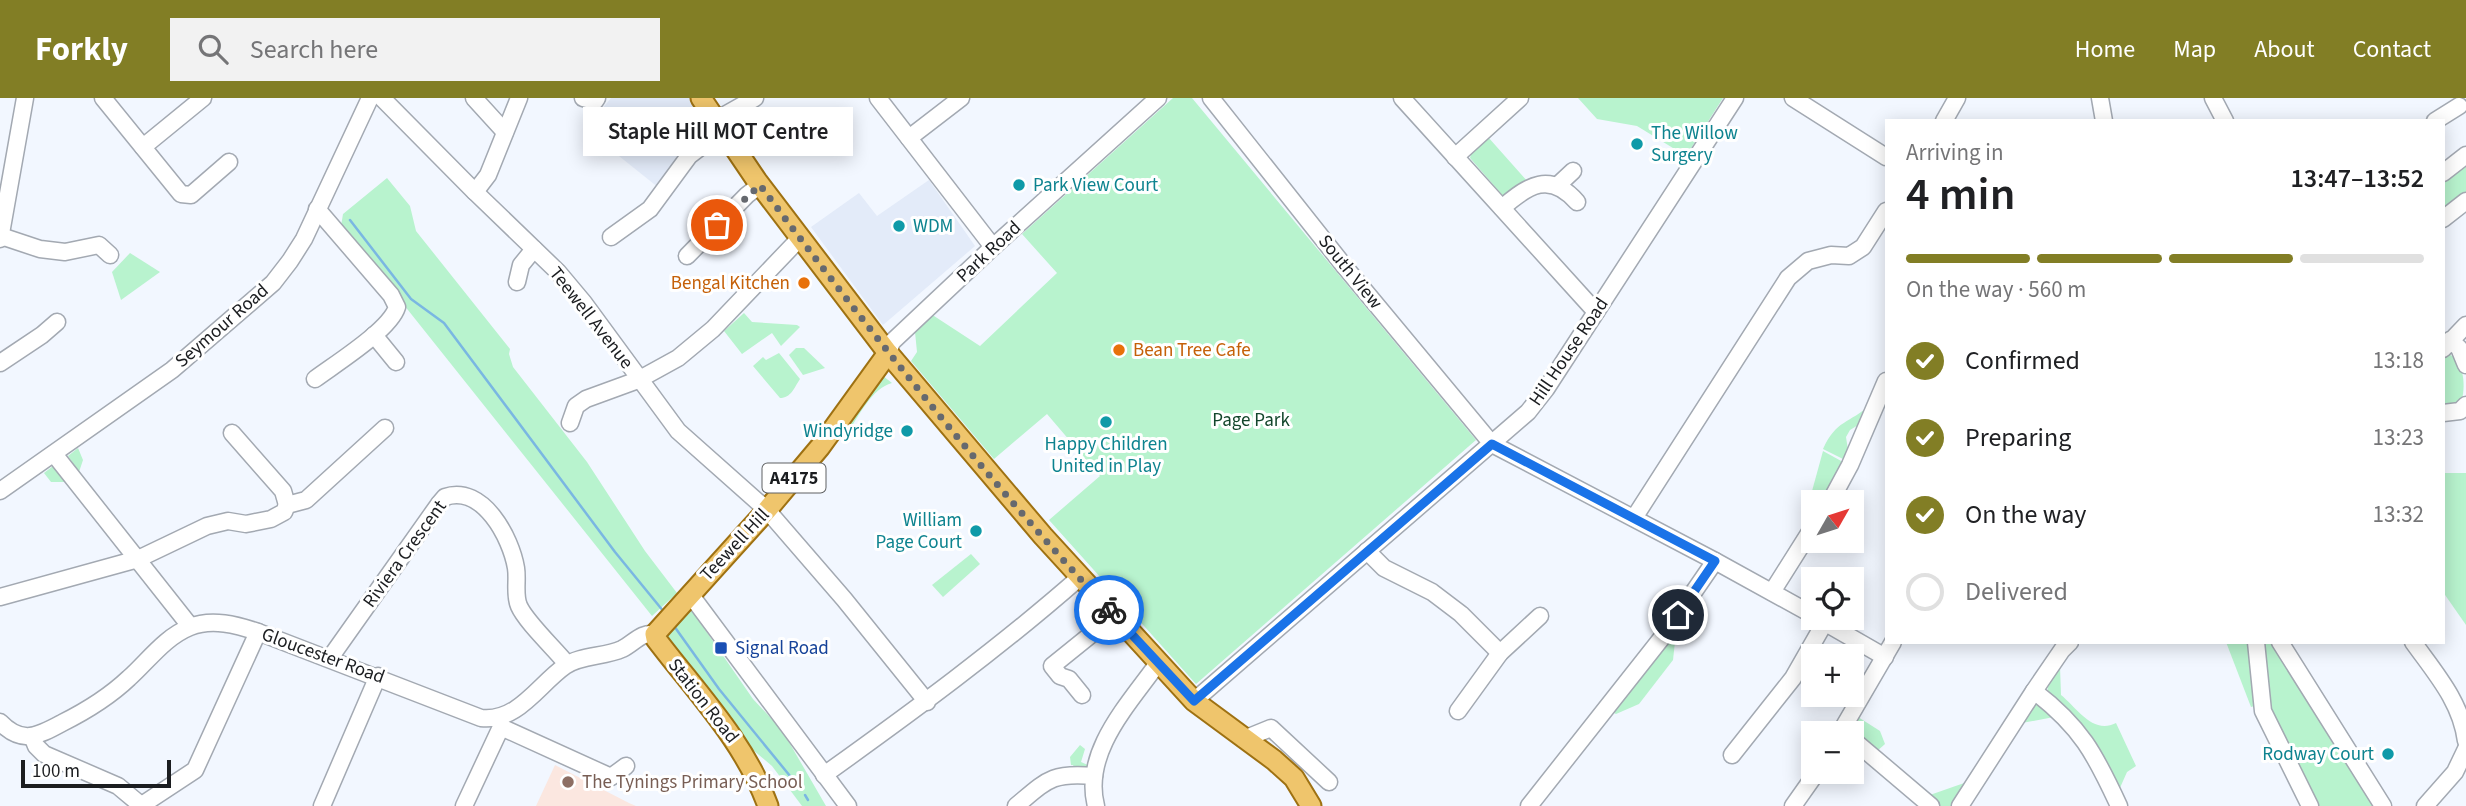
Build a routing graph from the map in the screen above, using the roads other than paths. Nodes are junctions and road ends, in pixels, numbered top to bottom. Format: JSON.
{"nodes":[{"id":1,"x":25,"y":98,"type":"edge"},
{"id":2,"x":103,"y":98,"type":"edge"},
{"id":3,"x":203,"y":98,"type":"edge"},
{"id":4,"x":370,"y":98,"type":"edge"},
{"id":5,"x":382,"y":98,"type":"edge"},
{"id":6,"x":474,"y":98,"type":"edge"},
{"id":7,"x":519,"y":98,"type":"edge"},
{"id":8,"x":583,"y":98,"type":"edge"},
{"id":9,"x":597,"y":98,"type":"edge"},
{"id":10,"x":701,"y":98,"type":"edge"},
{"id":11,"x":755,"y":98,"type":"edge"},
{"id":12,"x":878,"y":98,"type":"edge"},
{"id":13,"x":961,"y":98,"type":"edge"},
{"id":14,"x":1158,"y":98,"type":"edge"},
{"id":15,"x":1211,"y":98,"type":"edge"},
{"id":16,"x":1402,"y":98,"type":"edge"},
{"id":17,"x":1520,"y":98,"type":"edge"},
{"id":18,"x":1735,"y":98,"type":"edge"},
{"id":19,"x":1793,"y":98,"type":"edge"},
{"id":20,"x":1957,"y":98,"type":"edge"},
{"id":21,"x":2100,"y":98,"type":"edge"},
{"id":22,"x":2233,"y":98,"type":"edge"},
{"id":23,"x":1502,"y":104,"type":"edge"},
{"id":24,"x":2464,"y":108,"type":"edge"},
{"id":25,"x":2220,"y":110,"type":"edge"},
{"id":26,"x":1945,"y":119,"type":"edge"},
{"id":27,"x":2104,"y":119,"type":"edge"},
{"id":28,"x":2439,"y":119,"type":"edge"},
{"id":29,"x":720,"y":125,"type":"junction"},
{"id":30,"x":505,"y":132,"type":"junction"},
{"id":31,"x":909,"y":138,"type":"junction"},
{"id":32,"x":143,"y":147,"type":"junction"},
{"id":33,"x":2466,"y":155,"type":"edge"},
{"id":34,"x":1885,"y":156,"type":"edge"},
{"id":35,"x":1455,"y":157,"type":"junction"},
{"id":36,"x":229,"y":162,"type":"dead end"},
{"id":37,"x":2445,"y":171,"type":"edge"},
{"id":38,"x":1573,"y":172,"type":"dead end"},
{"id":39,"x":760,"y":185,"type":"junction"},
{"id":40,"x":1558,"y":185,"type":"junction"},
{"id":41,"x":475,"y":192,"type":"junction"},
{"id":42,"x":2466,"y":201,"type":"edge"},
{"id":43,"x":1577,"y":202,"type":"dead end"},
{"id":44,"x":1502,"y":208,"type":"junction"},
{"id":45,"x":317,"y":209,"type":"junction"},
{"id":46,"x":1885,"y":213,"type":"edge"},
{"id":47,"x":2445,"y":217,"type":"edge"},
{"id":48,"x":611,"y":237,"type":"dead end"},
{"id":49,"x":0,"y":238,"type":"edge"},
{"id":50,"x":800,"y":238,"type":"junction"},
{"id":51,"x":993,"y":247,"type":"junction"},
{"id":52,"x":534,"y":249,"type":"junction"},
{"id":53,"x":110,"y":255,"type":"dead end"},
{"id":54,"x":687,"y":256,"type":"dead end"},
{"id":55,"x":517,"y":282,"type":"dead end"},
{"id":56,"x":1596,"y":312,"type":"junction"},
{"id":57,"x":57,"y":322,"type":"dead end"},
{"id":58,"x":2466,"y":325,"type":"edge"},
{"id":59,"x":374,"y":335,"type":"junction"},
{"id":60,"x":2447,"y":344,"type":"edge"},
{"id":61,"x":888,"y":354,"type":"junction"},
{"id":62,"x":396,"y":362,"type":"dead end"},
{"id":63,"x":0,"y":363,"type":"edge"},
{"id":64,"x":2466,"y":365,"type":"edge"},
{"id":65,"x":315,"y":379,"type":"dead end"},
{"id":66,"x":638,"y":380,"type":"junction"},
{"id":67,"x":1885,"y":384,"type":"edge"},
{"id":68,"x":2466,"y":405,"type":"edge"},
{"id":69,"x":2445,"y":413,"type":"edge"},
{"id":70,"x":570,"y":423,"type":"dead end"},
{"id":71,"x":385,"y":428,"type":"dead end"},
{"id":72,"x":232,"y":433,"type":"dead end"},
{"id":73,"x":1492,"y":444,"type":"junction"},
{"id":74,"x":54,"y":454,"type":"junction"},
{"id":75,"x":1836,"y":490,"type":"edge"},
{"id":76,"x":0,"y":491,"type":"edge"},
{"id":77,"x":287,"y":505,"type":"junction"},
{"id":78,"x":767,"y":510,"type":"junction"},
{"id":79,"x":1634,"y":518,"type":"junction"},
{"id":80,"x":1801,"y":546,"type":"edge"},
{"id":81,"x":1367,"y":551,"type":"junction"},
{"id":82,"x":138,"y":559,"type":"junction"},
{"id":83,"x":1715,"y":561,"type":"junction"},
{"id":84,"x":1079,"y":578,"type":"junction"},
{"id":85,"x":1772,"y":592,"type":"junction"},
{"id":86,"x":0,"y":597,"type":"edge"},
{"id":87,"x":687,"y":598,"type":"junction"},
{"id":88,"x":1801,"y":608,"type":"edge"},
{"id":89,"x":1114,"y":616,"type":"junction"},
{"id":90,"x":1540,"y":616,"type":"dead end"},
{"id":91,"x":190,"y":626,"type":"junction"},
{"id":92,"x":658,"y":630,"type":"junction"},
{"id":93,"x":1813,"y":630,"type":"edge"},
{"id":94,"x":1839,"y":630,"type":"edge"},
{"id":95,"x":258,"y":632,"type":"junction"},
{"id":96,"x":1892,"y":644,"type":"edge"},
{"id":97,"x":2068,"y":644,"type":"edge"},
{"id":98,"x":2256,"y":644,"type":"edge"},
{"id":99,"x":2281,"y":644,"type":"edge"},
{"id":100,"x":2414,"y":644,"type":"edge"},
{"id":101,"x":1500,"y":653,"type":"junction"},
{"id":102,"x":1885,"y":657,"type":"junction"},
{"id":103,"x":330,"y":658,"type":"junction"},
{"id":104,"x":1158,"y":663,"type":"junction"},
{"id":105,"x":567,"y":664,"type":"junction"},
{"id":106,"x":378,"y":676,"type":"junction"},
{"id":107,"x":2034,"y":691,"type":"junction"},
{"id":108,"x":1082,"y":695,"type":"dead end"},
{"id":109,"x":1194,"y":701,"type":"junction"},
{"id":110,"x":927,"y":702,"type":"junction"},
{"id":111,"x":1458,"y":711,"type":"dead end"},
{"id":112,"x":1852,"y":721,"type":"edge"},
{"id":113,"x":0,"y":722,"type":"edge"},
{"id":114,"x":500,"y":722,"type":"junction"},
{"id":115,"x":32,"y":736,"type":"junction"},
{"id":116,"x":1244,"y":738,"type":"junction"},
{"id":117,"x":2466,"y":741,"type":"edge"},
{"id":118,"x":2466,"y":749,"type":"edge"},
{"id":119,"x":1864,"y":750,"type":"edge"},
{"id":120,"x":1732,"y":755,"type":"dead end"},
{"id":121,"x":626,"y":766,"type":"dead end"},
{"id":122,"x":824,"y":775,"type":"junction"},
{"id":123,"x":1094,"y":776,"type":"junction"},
{"id":124,"x":1329,"y":782,"type":"dead end"},
{"id":125,"x":1804,"y":798,"type":"edge"},
{"id":126,"x":142,"y":806,"type":"edge"},
{"id":127,"x":322,"y":806,"type":"edge"},
{"id":128,"x":464,"y":806,"type":"edge"},
{"id":129,"x":768,"y":806,"type":"edge"},
{"id":130,"x":848,"y":806,"type":"edge"},
{"id":131,"x":1016,"y":806,"type":"edge"},
{"id":132,"x":1096,"y":806,"type":"edge"},
{"id":133,"x":1311,"y":806,"type":"edge"},
{"id":134,"x":1529,"y":806,"type":"edge"},
{"id":135,"x":1793,"y":806,"type":"edge"},
{"id":136,"x":1931,"y":806,"type":"edge"},
{"id":137,"x":1960,"y":806,"type":"edge"},
{"id":138,"x":2119,"y":806,"type":"edge"},
{"id":139,"x":2310,"y":806,"type":"edge"},
{"id":140,"x":2384,"y":806,"type":"edge"},
{"id":141,"x":2425,"y":806,"type":"edge"}],
"edges":[{"from":1,"to":49,"type":"street"},
{"from":2,"to":32,"type":"street"},
{"from":3,"to":32,"type":"street"},
{"from":4,"to":45,"type":"street","name":"Seymour Road"},
{"from":5,"to":41,"type":"street","name":"Teewell Avenue"},
{"from":6,"to":30,"type":"street"},
{"from":7,"to":30,"type":"street"},
{"from":8,"to":9,"type":"street"},
{"from":10,"to":29,"type":"main road"},
{"from":11,"to":29,"type":"street"},
{"from":12,"to":31,"type":"street"},
{"from":13,"to":31,"type":"street"},
{"from":14,"to":51,"type":"street","name":"Park Road"},
{"from":15,"to":73,"type":"street","name":"South View"},
{"from":16,"to":35,"type":"street"},
{"from":17,"to":23,"type":"street"},
{"from":18,"to":56,"type":"street","name":"Hill House Road"},
{"from":19,"to":34,"type":"street"},
{"from":20,"to":26,"type":"street"},
{"from":21,"to":27,"type":"street"},
{"from":22,"to":25,"type":"street"},
{"from":23,"to":35,"type":"street"},
{"from":24,"to":28,"type":"street"},
{"from":29,"to":39,"type":"main road"},
{"from":29,"to":48,"type":"street"},
{"from":30,"to":41,"type":"street"},
{"from":31,"to":51,"type":"street"},
{"from":32,"to":36,"type":"street"},
{"from":33,"to":37,"type":"street"},
{"from":35,"to":44,"type":"street"},
{"from":38,"to":40,"type":"street"},
{"from":39,"to":50,"type":"main road"},
{"from":39,"to":54,"type":"street"},
{"from":40,"to":43,"type":"street"},
{"from":40,"to":44,"type":"street"},
{"from":41,"to":52,"type":"street","name":"Teewell Avenue"},
{"from":42,"to":47,"type":"street"},
{"from":44,"to":56,"type":"street"},
{"from":45,"to":59,"type":"street"},
{"from":45,"to":74,"type":"street","name":"Seymour Road"},
{"from":46,"to":79,"type":"street"},
{"from":49,"to":53,"type":"street"},
{"from":50,"to":61,"type":"main road"},
{"from":50,"to":66,"type":"street"},
{"from":51,"to":61,"type":"street","name":"Park Road"},
{"from":52,"to":55,"type":"street"},
{"from":52,"to":66,"type":"street","name":"Teewell Avenue"},
{"from":56,"to":73,"type":"street","name":"Hill House Road"},
{"from":57,"to":63,"type":"street"},
{"from":58,"to":60,"type":"street"},
{"from":59,"to":62,"type":"street"},
{"from":59,"to":65,"type":"street"},
{"from":60,"to":64,"type":"street"},
{"from":61,"to":78,"type":"main road","name":"Teewell Hill","number":"A4175"},
{"from":61,"to":84,"type":"main road"},
{"from":66,"to":70,"type":"street"},
{"from":66,"to":78,"type":"street","name":"Teewell Avenue"},
{"from":67,"to":75,"type":"street"},
{"from":68,"to":69,"type":"street"},
{"from":71,"to":77,"type":"street"},
{"from":72,"to":77,"type":"street"},
{"from":73,"to":79,"type":"street"},
{"from":73,"to":81,"type":"street","name":"Hill House Road"},
{"from":74,"to":76,"type":"street","name":"Seymour Road"},
{"from":74,"to":82,"type":"street"},
{"from":77,"to":82,"type":"street"},
{"from":78,"to":87,"type":"main road","name":"Teewell Hill","number":"A4175"},
{"from":78,"to":110,"type":"street","name":"Teewell Avenue"},
{"from":79,"to":83,"type":"street"},
{"from":80,"to":85,"type":"street"},
{"from":81,"to":101,"type":"street"},
{"from":81,"to":109,"type":"street","name":"Hill House Road"},
{"from":82,"to":86,"type":"street"},
{"from":82,"to":91,"type":"street"},
{"from":83,"to":85,"type":"street"},
{"from":83,"to":134,"type":"street"},
{"from":84,"to":89,"type":"main road"},
{"from":84,"to":110,"type":"street"},
{"from":85,"to":88,"type":"street"},
{"from":87,"to":92,"type":"main road","name":"Teewell Hill","number":"A4175"},
{"from":87,"to":122,"type":"street"},
{"from":89,"to":104,"type":"main road"},
{"from":89,"to":108,"type":"street"},
{"from":90,"to":101,"type":"street"},
{"from":91,"to":95,"type":"street","name":"Gloucester Road"},
{"from":91,"to":115,"type":"street"},
{"from":92,"to":105,"type":"street"},
{"from":92,"to":129,"type":"main road","name":"Station Road"},
{"from":93,"to":120,"type":"street"},
{"from":94,"to":102,"type":"street"},
{"from":95,"to":103,"type":"street","name":"Gloucester Road"},
{"from":95,"to":126,"type":"street"},
{"from":96,"to":102,"type":"street"},
{"from":97,"to":107,"type":"street"},
{"from":98,"to":139,"type":"street"},
{"from":99,"to":140,"type":"street"},
{"from":100,"to":117,"type":"street"},
{"from":101,"to":111,"type":"street"},
{"from":102,"to":112,"type":"street"},
{"from":103,"to":105,"type":"street","name":"Riviera Crescent"},
{"from":103,"to":106,"type":"street","name":"Gloucester Road"},
{"from":104,"to":109,"type":"main road"},
{"from":104,"to":123,"type":"street"},
{"from":105,"to":114,"type":"street"},
{"from":106,"to":114,"type":"street","name":"Gloucester Road"},
{"from":106,"to":127,"type":"street"},
{"from":107,"to":137,"type":"street"},
{"from":107,"to":138,"type":"street"},
{"from":109,"to":116,"type":"main road"},
{"from":110,"to":122,"type":"street"},
{"from":113,"to":115,"type":"street"},
{"from":114,"to":121,"type":"street","name":"Gloucester Road"},
{"from":114,"to":128,"type":"street"},
{"from":115,"to":126,"type":"street"},
{"from":116,"to":124,"type":"street"},
{"from":116,"to":133,"type":"main road"},
{"from":118,"to":141,"type":"street"},
{"from":119,"to":136,"type":"street"},
{"from":122,"to":130,"type":"street"},
{"from":123,"to":131,"type":"street"},
{"from":123,"to":132,"type":"street"},
{"from":125,"to":135,"type":"street"}]}
